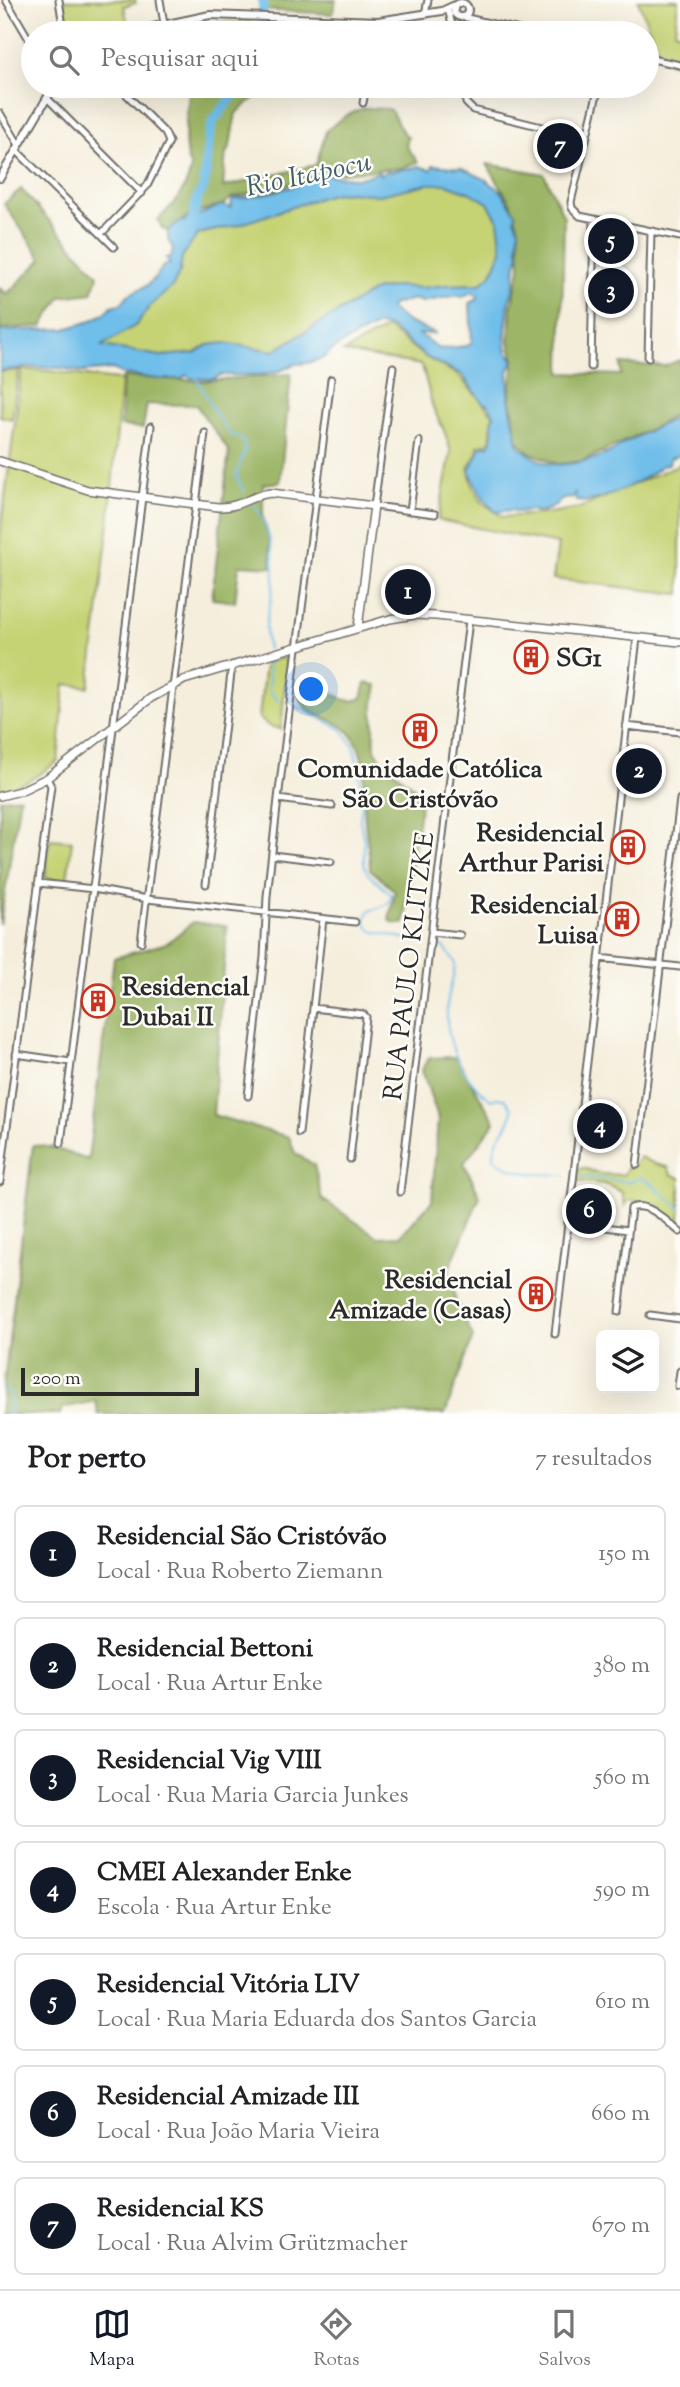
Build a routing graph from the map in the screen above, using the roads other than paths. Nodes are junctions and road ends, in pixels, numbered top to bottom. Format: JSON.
{"nodes":[{"id":1,"x":6,"y":0,"type":"edge"},
{"id":2,"x":59,"y":0,"type":"edge"},
{"id":3,"x":160,"y":0,"type":"edge"},
{"id":4,"x":428,"y":0,"type":"edge"},
{"id":5,"x":463,"y":2,"type":"edge"},
{"id":6,"x":458,"y":13,"type":"junction"},
{"id":7,"x":425,"y":14,"type":"junction"},
{"id":8,"x":62,"y":21,"type":"edge"},
{"id":9,"x":164,"y":21,"type":"edge"},
{"id":10,"x":183,"y":21,"type":"edge"},
{"id":11,"x":378,"y":21,"type":"joint"},
{"id":12,"x":454,"y":21,"type":"edge"},
{"id":13,"x":485,"y":21,"type":"edge"},
{"id":14,"x":21,"y":26,"type":"edge"},
{"id":15,"x":659,"y":61,"type":"edge"},
{"id":16,"x":680,"y":65,"type":"edge"},
{"id":17,"x":47,"y":98,"type":"joint"},
{"id":18,"x":130,"y":98,"type":"edge"},
{"id":19,"x":364,"y":98,"type":"edge"},
{"id":20,"x":465,"y":98,"type":"edge"},
{"id":21,"x":596,"y":98,"type":"edge"},
{"id":22,"x":363,"y":103,"type":"dead end"},
{"id":23,"x":0,"y":113,"type":"edge"},
{"id":24,"x":586,"y":138,"type":"junction"},
{"id":25,"x":17,"y":148,"type":"junction"},
{"id":26,"x":0,"y":178,"type":"edge"},
{"id":27,"x":142,"y":193,"type":"junction"},
{"id":28,"x":594,"y":219,"type":"junction"},
{"id":29,"x":651,"y":231,"type":"junction"},
{"id":30,"x":101,"y":234,"type":"junction"},
{"id":31,"x":680,"y":237,"type":"edge"},
{"id":32,"x":114,"y":247,"type":"dead end"},
{"id":33,"x":648,"y":359,"type":"dead end"},
{"id":34,"x":393,"y":367,"type":"dead end"},
{"id":35,"x":592,"y":367,"type":"dead end"},
{"id":36,"x":331,"y":379,"type":"dead end"},
{"id":37,"x":151,"y":426,"type":"dead end"},
{"id":38,"x":205,"y":433,"type":"dead end"},
{"id":39,"x":417,"y":441,"type":"dead end"},
{"id":40,"x":0,"y":461,"type":"edge"},
{"id":41,"x":142,"y":497,"type":"junction"},
{"id":42,"x":315,"y":498,"type":"junction"},
{"id":43,"x":195,"y":504,"type":"junction"},
{"id":44,"x":374,"y":506,"type":"junction"},
{"id":45,"x":408,"y":510,"type":"junction"},
{"id":46,"x":435,"y":514,"type":"dead end"},
{"id":47,"x":470,"y":620,"type":"junction"},
{"id":48,"x":358,"y":627,"type":"junction"},
{"id":49,"x":637,"y":638,"type":"junction"},
{"id":50,"x":680,"y":642,"type":"edge"},
{"id":51,"x":296,"y":646,"type":"junction"},
{"id":52,"x":232,"y":665,"type":"junction"},
{"id":53,"x":173,"y":685,"type":"junction"},
{"id":54,"x":115,"y":726,"type":"junction"},
{"id":55,"x":626,"y":726,"type":"junction"},
{"id":56,"x":680,"y":732,"type":"edge"},
{"id":57,"x":47,"y":778,"type":"junction"},
{"id":58,"x":0,"y":796,"type":"edge"},
{"id":59,"x":278,"y":799,"type":"junction"},
{"id":60,"x":680,"y":799,"type":"edge"},
{"id":61,"x":332,"y":806,"type":"dead end"},
{"id":62,"x":272,"y":855,"type":"junction"},
{"id":63,"x":331,"y":862,"type":"dead end"},
{"id":64,"x":38,"y":883,"type":"junction"},
{"id":65,"x":206,"y":884,"type":"dead end"},
{"id":66,"x":94,"y":889,"type":"junction"},
{"id":67,"x":147,"y":899,"type":"junction"},
{"id":68,"x":267,"y":912,"type":"junction"},
{"id":69,"x":323,"y":919,"type":"junction"},
{"id":70,"x":355,"y":922,"type":"dead end"},
{"id":71,"x":432,"y":932,"type":"junction"},
{"id":72,"x":460,"y":935,"type":"dead end"},
{"id":73,"x":141,"y":942,"type":"dead end"},
{"id":74,"x":599,"y":958,"type":"junction"},
{"id":75,"x":660,"y":964,"type":"junction"},
{"id":76,"x":680,"y":967,"type":"edge"},
{"id":77,"x":313,"y":1008,"type":"junction"},
{"id":78,"x":16,"y":1054,"type":"junction"},
{"id":79,"x":71,"y":1062,"type":"junction"},
{"id":80,"x":248,"y":1096,"type":"dead end"},
{"id":81,"x":299,"y":1133,"type":"dead end"},
{"id":82,"x":61,"y":1143,"type":"dead end"},
{"id":83,"x":351,"y":1159,"type":"dead end"},
{"id":84,"x":637,"y":1165,"type":"dead end"},
{"id":85,"x":0,"y":1182,"type":"edge"},
{"id":86,"x":400,"y":1192,"type":"dead end"},
{"id":87,"x":568,"y":1222,"type":"junction"},
{"id":88,"x":628,"y":1230,"type":"junction"},
{"id":89,"x":680,"y":1232,"type":"edge"},
{"id":90,"x":619,"y":1312,"type":"dead end"},
{"id":91,"x":650,"y":1315,"type":"dead end"},
{"id":92,"x":680,"y":1319,"type":"edge"},
{"id":93,"x":555,"y":1334,"type":"dead end"},
{"id":94,"x":680,"y":1371,"type":"edge"},
{"id":95,"x":678,"y":1386,"type":"edge"}],
"edges":[{"from":1,"to":14,"type":"street"},
{"from":2,"to":8,"type":"street"},
{"from":3,"to":9,"type":"street"},
{"from":4,"to":7,"type":"street"},
{"from":5,"to":6,"type":"street"},
{"from":5,"to":6,"type":"street"},
{"from":5,"to":6,"type":"street"},
{"from":6,"to":7,"type":"street"},
{"from":6,"to":12,"type":"street"},
{"from":6,"to":13,"type":"street"},
{"from":7,"to":11,"type":"street"},
{"from":10,"to":11,"type":"street"},
{"from":15,"to":16,"type":"street"},
{"from":17,"to":25,"type":"street"},
{"from":17,"to":27,"type":"street"},
{"from":18,"to":27,"type":"street"},
{"from":19,"to":22,"type":"street"},
{"from":20,"to":24,"type":"street"},
{"from":21,"to":24,"type":"street"},
{"from":23,"to":25,"type":"street"},
{"from":24,"to":28,"type":"street"},
{"from":25,"to":26,"type":"street"},
{"from":25,"to":30,"type":"street"},
{"from":27,"to":30,"type":"street"},
{"from":28,"to":29,"type":"street"},
{"from":28,"to":35,"type":"street"},
{"from":29,"to":31,"type":"street"},
{"from":29,"to":33,"type":"street"},
{"from":30,"to":32,"type":"street"},
{"from":34,"to":44,"type":"street"},
{"from":36,"to":42,"type":"street"},
{"from":37,"to":41,"type":"street"},
{"from":38,"to":43,"type":"street"},
{"from":39,"to":45,"type":"street"},
{"from":40,"to":41,"type":"main road"},
{"from":41,"to":43,"type":"main road"},
{"from":41,"to":54,"type":"street"},
{"from":42,"to":43,"type":"main road"},
{"from":42,"to":44,"type":"main road"},
{"from":42,"to":51,"type":"street"},
{"from":43,"to":53,"type":"street"},
{"from":44,"to":45,"type":"street"},
{"from":44,"to":48,"type":"main road"},
{"from":45,"to":46,"type":"street"},
{"from":47,"to":48,"type":"main road"},
{"from":47,"to":49,"type":"main road"},
{"from":47,"to":71,"type":"street","name":"RUA PAULO KLITZKE"},
{"from":48,"to":51,"type":"main road"},
{"from":49,"to":50,"type":"main road"},
{"from":49,"to":55,"type":"street"},
{"from":51,"to":52,"type":"main road"},
{"from":51,"to":59,"type":"street"},
{"from":52,"to":53,"type":"main road"},
{"from":52,"to":65,"type":"street"},
{"from":53,"to":54,"type":"main road"},
{"from":53,"to":67,"type":"street"},
{"from":54,"to":57,"type":"main road"},
{"from":54,"to":66,"type":"street"},
{"from":55,"to":56,"type":"street"},
{"from":55,"to":74,"type":"street"},
{"from":57,"to":58,"type":"main road"},
{"from":57,"to":64,"type":"street"},
{"from":59,"to":61,"type":"street"},
{"from":59,"to":62,"type":"street"},
{"from":60,"to":75,"type":"street"},
{"from":62,"to":63,"type":"street"},
{"from":62,"to":68,"type":"street"},
{"from":64,"to":66,"type":"street"},
{"from":64,"to":78,"type":"street"},
{"from":66,"to":67,"type":"street"},
{"from":66,"to":79,"type":"street"},
{"from":67,"to":68,"type":"street"},
{"from":67,"to":73,"type":"street"},
{"from":68,"to":69,"type":"street"},
{"from":68,"to":80,"type":"street"},
{"from":69,"to":70,"type":"street"},
{"from":69,"to":77,"type":"street"},
{"from":71,"to":72,"type":"street"},
{"from":71,"to":86,"type":"street","name":"RUA PAULO KLITZKE"},
{"from":74,"to":75,"type":"street"},
{"from":74,"to":87,"type":"street"},
{"from":75,"to":76,"type":"street"},
{"from":75,"to":84,"type":"street"},
{"from":77,"to":81,"type":"street"},
{"from":77,"to":83,"type":"street"},
{"from":78,"to":79,"type":"street"},
{"from":78,"to":85,"type":"street"},
{"from":79,"to":82,"type":"street"},
{"from":87,"to":88,"type":"street"},
{"from":87,"to":93,"type":"street"},
{"from":88,"to":89,"type":"street"},
{"from":88,"to":90,"type":"street"},
{"from":91,"to":92,"type":"street"},
{"from":94,"to":95,"type":"street"}]}
